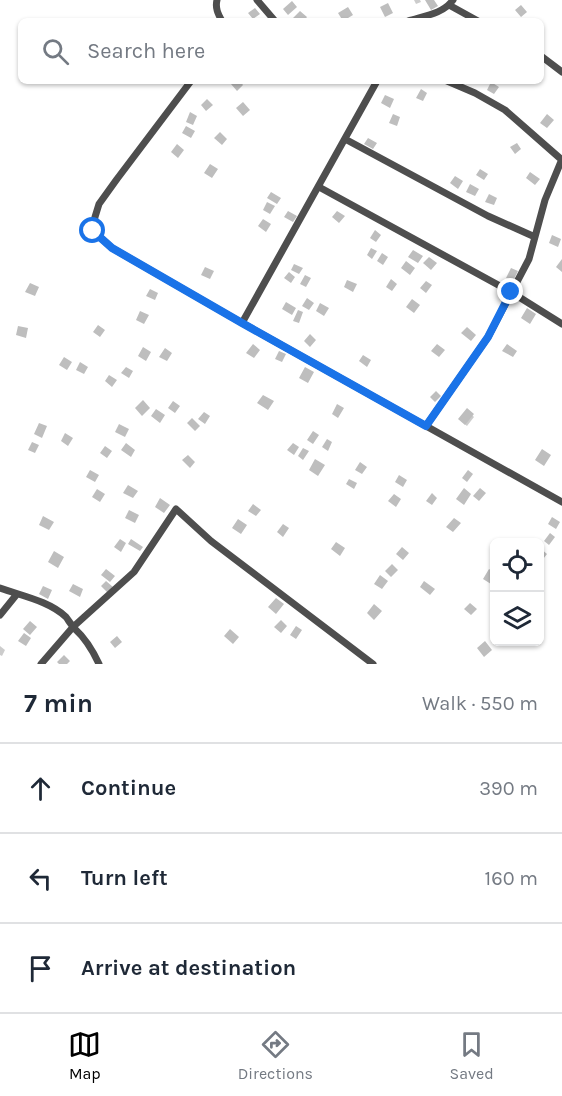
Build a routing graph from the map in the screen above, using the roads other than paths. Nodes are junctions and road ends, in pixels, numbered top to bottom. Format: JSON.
{"nodes":[{"id":1,"x":217,"y":0,"type":"edge"},
{"id":2,"x":257,"y":0,"type":"edge"},
{"id":3,"x":451,"y":2,"type":"edge"},
{"id":4,"x":220,"y":18,"type":"edge"},
{"id":5,"x":272,"y":18,"type":"edge"},
{"id":6,"x":418,"y":18,"type":"edge"},
{"id":7,"x":474,"y":18,"type":"edge"},
{"id":8,"x":544,"y":58,"type":"edge"},
{"id":9,"x":562,"y":72,"type":"edge"},
{"id":10,"x":189,"y":84,"type":"edge"},
{"id":11,"x":375,"y":84,"type":"edge"},
{"id":12,"x":454,"y":84,"type":"edge"},
{"id":13,"x":345,"y":138,"type":"junction"},
{"id":14,"x":562,"y":160,"type":"edge"},
{"id":15,"x":319,"y":187,"type":"junction"},
{"id":16,"x":535,"y":237,"type":"junction"},
{"id":17,"x":511,"y":292,"type":"junction"},
{"id":18,"x":242,"y":323,"type":"junction"},
{"id":19,"x":562,"y":324,"type":"edge"},
{"id":20,"x":426,"y":426,"type":"junction"},
{"id":21,"x":562,"y":502,"type":"edge"},
{"id":22,"x":0,"y":588,"type":"edge"},
{"id":23,"x":17,"y":594,"type":"junction"},
{"id":24,"x":0,"y":615,"type":"edge"},
{"id":25,"x":73,"y":627,"type":"junction"},
{"id":26,"x":371,"y":663,"type":"edge"},
{"id":27,"x":41,"y":664,"type":"edge"},
{"id":28,"x":99,"y":664,"type":"edge"}],
"edges":[{"from":1,"to":4,"type":"street"},
{"from":2,"to":5,"type":"street"},
{"from":3,"to":6,"type":"street"},
{"from":3,"to":7,"type":"street"},
{"from":8,"to":9,"type":"street"},
{"from":10,"to":18,"type":"street"},
{"from":11,"to":13,"type":"street"},
{"from":12,"to":14,"type":"street"},
{"from":13,"to":15,"type":"street"},
{"from":13,"to":16,"type":"street"},
{"from":14,"to":16,"type":"street"},
{"from":15,"to":17,"type":"street"},
{"from":15,"to":18,"type":"street"},
{"from":16,"to":17,"type":"street"},
{"from":17,"to":19,"type":"street"},
{"from":17,"to":20,"type":"street"},
{"from":18,"to":20,"type":"street"},
{"from":20,"to":21,"type":"street"},
{"from":22,"to":23,"type":"street"},
{"from":23,"to":24,"type":"street"},
{"from":23,"to":25,"type":"street"},
{"from":25,"to":26,"type":"street"},
{"from":25,"to":27,"type":"street"},
{"from":25,"to":28,"type":"street"}]}
